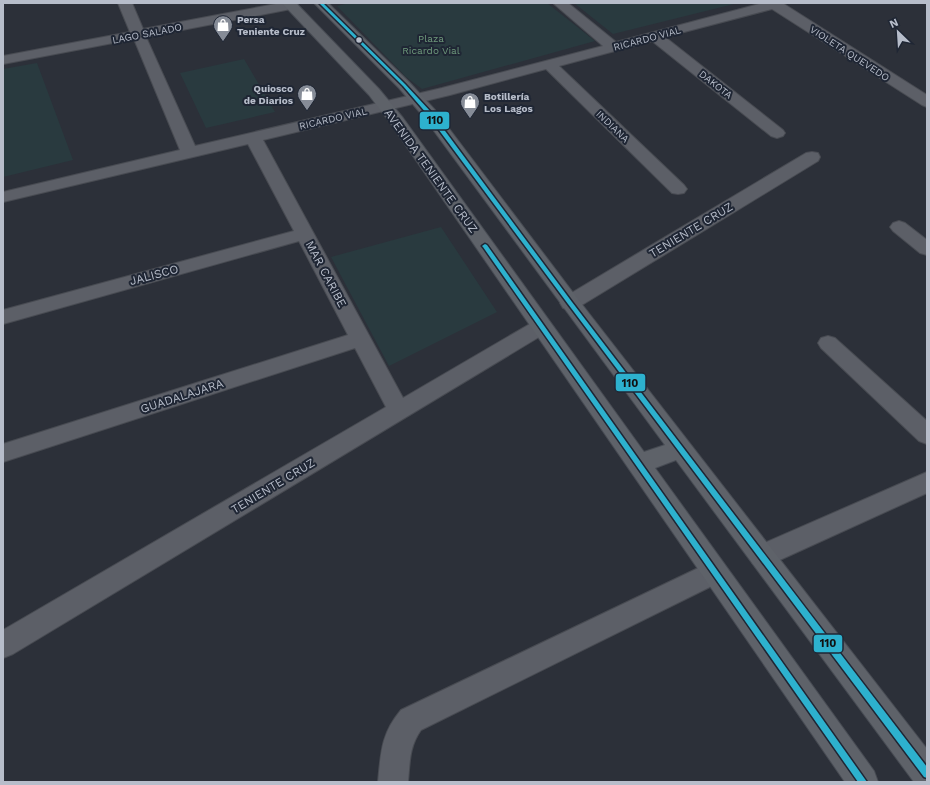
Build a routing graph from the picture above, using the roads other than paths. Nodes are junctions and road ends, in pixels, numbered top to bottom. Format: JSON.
{"nodes":[{"id":1,"x":125,"y":3,"type":"edge"},
{"id":2,"x":322,"y":3,"type":"edge"},
{"id":3,"x":560,"y":3,"type":"edge"},
{"id":4,"x":290,"y":4,"type":"edge"},
{"id":5,"x":776,"y":4,"type":"edge"},
{"id":6,"x":138,"y":35,"type":"junction"},
{"id":7,"x":655,"y":36,"type":"junction"},
{"id":8,"x":613,"y":47,"type":"junction"},
{"id":9,"x":3,"y":60,"type":"edge"},
{"id":10,"x":549,"y":64,"type":"junction"},
{"id":11,"x":416,"y":99,"type":"junction"},
{"id":12,"x":927,"y":102,"type":"edge"},
{"id":13,"x":385,"y":106,"type":"junction"},
{"id":14,"x":777,"y":133,"type":"dead end"},
{"id":15,"x":253,"y":137,"type":"junction"},
{"id":16,"x":189,"y":152,"type":"junction"},
{"id":17,"x":812,"y":157,"type":"dead end"},
{"id":18,"x":678,"y":189,"type":"dead end"},
{"id":19,"x":3,"y":196,"type":"edge"},
{"id":20,"x":899,"y":227,"type":"dead end"},
{"id":21,"x":305,"y":234,"type":"junction"},
{"id":22,"x":927,"y":249,"type":"edge"},
{"id":23,"x":570,"y":303,"type":"junction"},
{"id":24,"x":3,"y":316,"type":"edge"},
{"id":25,"x":542,"y":326,"type":"junction"},
{"id":26,"x":361,"y":339,"type":"junction"},
{"id":27,"x":828,"y":343,"type":"dead end"},
{"id":28,"x":399,"y":411,"type":"junction"},
{"id":29,"x":927,"y":435,"type":"edge"},
{"id":30,"x":680,"y":449,"type":"junction"},
{"id":31,"x":3,"y":452,"type":"edge"},
{"id":32,"x":639,"y":464,"type":"junction"},
{"id":33,"x":927,"y":482,"type":"edge"},
{"id":34,"x":762,"y":556,"type":"junction"},
{"id":35,"x":715,"y":572,"type":"junction"},
{"id":36,"x":3,"y":645,"type":"edge"},
{"id":37,"x":927,"y":774,"type":"edge"},
{"id":38,"x":393,"y":782,"type":"edge"},
{"id":39,"x":863,"y":782,"type":"edge"}],
"edges":[{"from":1,"to":6,"type":"street"},
{"from":2,"to":11,"type":"main road"},
{"from":3,"to":8,"type":"street"},
{"from":4,"to":6,"type":"street","name":"LAGO SALADO"},
{"from":4,"to":13,"type":"main road","name":"AVENIDA TENIENTE CRUZ"},
{"from":5,"to":7,"type":"street","name":"RICARDO VIAL"},
{"from":5,"to":12,"type":"street","name":"VIOLETA QUEVEDO"},
{"from":6,"to":9,"type":"street","name":"LAGO SALADO"},
{"from":6,"to":16,"type":"street"},
{"from":7,"to":8,"type":"street","name":"RICARDO VIAL"},
{"from":7,"to":14,"type":"street","name":"DAKOTA"},
{"from":8,"to":10,"type":"street","name":"RICARDO VIAL"},
{"from":10,"to":11,"type":"street","name":"RICARDO VIAL"},
{"from":10,"to":18,"type":"street","name":"INDIANA"},
{"from":11,"to":13,"type":"street","name":"RICARDO VIAL"},
{"from":11,"to":23,"type":"main road"},
{"from":13,"to":15,"type":"street","name":"RICARDO VIAL"},
{"from":13,"to":25,"type":"main road","name":"AVENIDA TENIENTE CRUZ"},
{"from":15,"to":16,"type":"street","name":"RICARDO VIAL"},
{"from":15,"to":21,"type":"street","name":"MAR CARIBE"},
{"from":16,"to":19,"type":"street","name":"RICARDO VIAL"},
{"from":17,"to":23,"type":"street","name":"TENIENTE CRUZ"},
{"from":20,"to":22,"type":"street"},
{"from":21,"to":24,"type":"street","name":"JALISCO"},
{"from":21,"to":26,"type":"street","name":"MAR CARIBE"},
{"from":23,"to":30,"type":"main road"},
{"from":25,"to":28,"type":"street","name":"TENIENTE CRUZ"},
{"from":25,"to":32,"type":"main road","name":"AVENIDA TENIENTE CRUZ"},
{"from":26,"to":28,"type":"street","name":"MAR CARIBE"},
{"from":26,"to":31,"type":"street","name":"GUADALAJARA"},
{"from":27,"to":29,"type":"street"},
{"from":28,"to":36,"type":"street","name":"TENIENTE CRUZ"},
{"from":30,"to":32,"type":"main road"},
{"from":30,"to":34,"type":"main road"},
{"from":32,"to":35,"type":"main road","name":"AVENIDA TENIENTE CRUZ"},
{"from":33,"to":34,"type":"street"},
{"from":34,"to":37,"type":"main road"},
{"from":35,"to":38,"type":"street"},
{"from":35,"to":39,"type":"main road","name":"AVENIDA TENIENTE CRUZ"}]}
